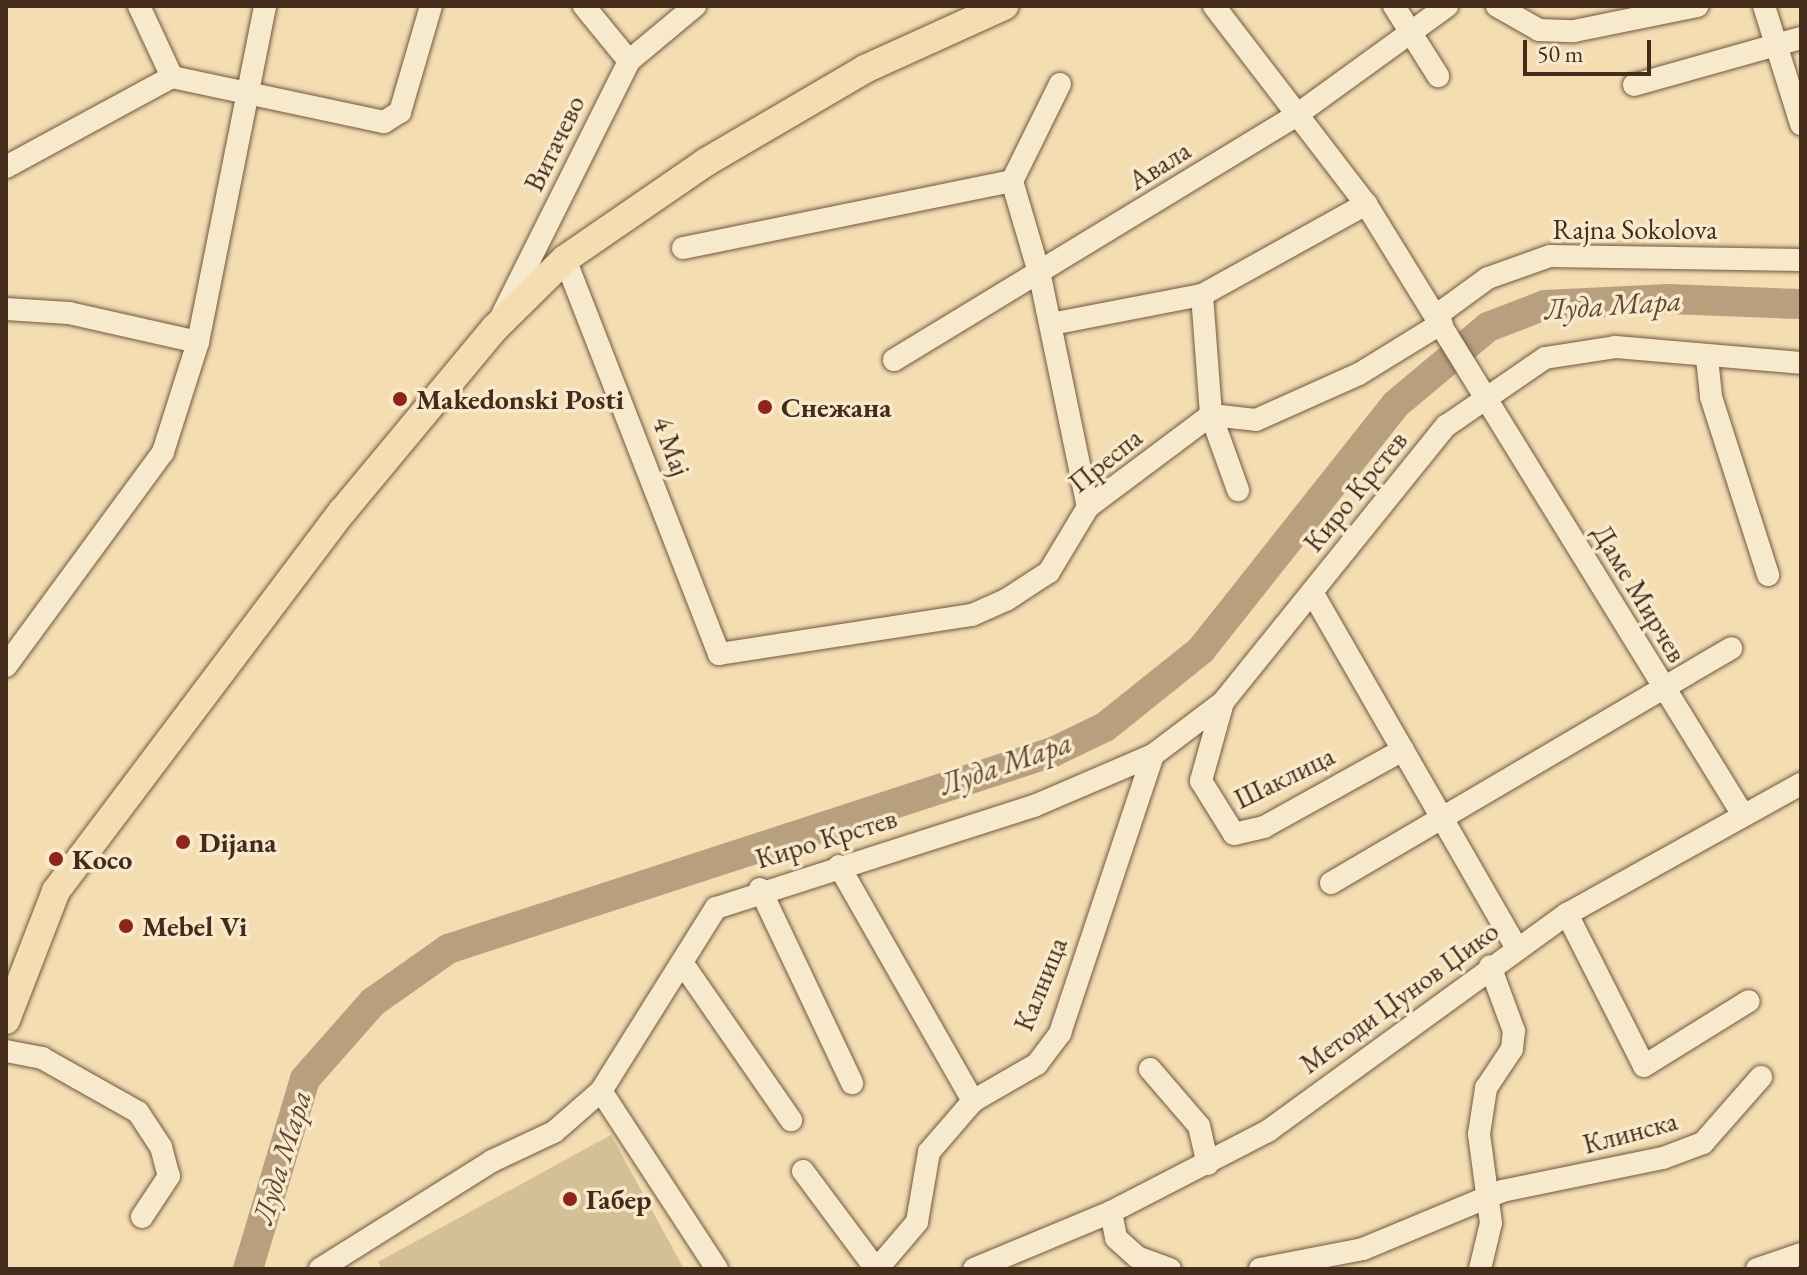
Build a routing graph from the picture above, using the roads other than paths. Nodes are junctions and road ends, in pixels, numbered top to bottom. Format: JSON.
{"nodes":[{"id":1,"x":139,"y":6,"type":"edge"},
{"id":2,"x":265,"y":6,"type":"edge"},
{"id":3,"x":431,"y":6,"type":"edge"},
{"id":4,"x":584,"y":6,"type":"edge"},
{"id":5,"x":695,"y":6,"type":"edge"},
{"id":6,"x":1004,"y":6,"type":"edge"},
{"id":7,"x":1214,"y":6,"type":"edge"},
{"id":8,"x":1394,"y":6,"type":"edge"},
{"id":9,"x":1447,"y":6,"type":"edge"},
{"id":10,"x":1497,"y":6,"type":"edge"},
{"id":11,"x":1697,"y":6,"type":"edge"},
{"id":12,"x":1764,"y":6,"type":"edge"},
{"id":13,"x":1413,"y":36,"type":"junction"},
{"id":14,"x":1801,"y":38,"type":"edge"},
{"id":15,"x":1777,"y":48,"type":"junction"},
{"id":16,"x":629,"y":61,"type":"junction"},
{"id":17,"x":1438,"y":76,"type":"dead end"},
{"id":18,"x":172,"y":77,"type":"junction"},
{"id":19,"x":1060,"y":84,"type":"dead end"},
{"id":20,"x":1634,"y":85,"type":"dead end"},
{"id":21,"x":245,"y":94,"type":"junction"},
{"id":22,"x":1298,"y":114,"type":"junction"},
{"id":23,"x":1801,"y":123,"type":"edge"},
{"id":24,"x":6,"y":167,"type":"edge"},
{"id":25,"x":1012,"y":181,"type":"junction"},
{"id":26,"x":1366,"y":204,"type":"junction"},
{"id":27,"x":683,"y":248,"type":"dead end"},
{"id":28,"x":565,"y":259,"type":"junction"},
{"id":29,"x":1801,"y":260,"type":"edge"},
{"id":30,"x":1040,"y":276,"type":"junction"},
{"id":31,"x":1202,"y":295,"type":"junction"},
{"id":32,"x":6,"y":309,"type":"edge"},
{"id":33,"x":1440,"y":319,"type":"junction"},
{"id":34,"x":1051,"y":324,"type":"junction"},
{"id":35,"x":495,"y":328,"type":"junction"},
{"id":36,"x":198,"y":342,"type":"junction"},
{"id":37,"x":1707,"y":358,"type":"junction"},
{"id":38,"x":894,"y":360,"type":"dead end"},
{"id":39,"x":1801,"y":363,"type":"edge"},
{"id":40,"x":1489,"y":400,"type":"junction"},
{"id":41,"x":1211,"y":415,"type":"junction"},
{"id":42,"x":1238,"y":490,"type":"dead end"},
{"id":43,"x":1088,"y":507,"type":"junction"},
{"id":44,"x":1768,"y":575,"type":"dead end"},
{"id":45,"x":1312,"y":592,"type":"junction"},
{"id":46,"x":1731,"y":648,"type":"dead end"},
{"id":47,"x":719,"y":654,"type":"joint"},
{"id":48,"x":6,"y":666,"type":"edge"},
{"id":49,"x":1662,"y":688,"type":"junction"},
{"id":50,"x":1223,"y":702,"type":"junction"},
{"id":51,"x":1403,"y":750,"type":"junction"},
{"id":52,"x":1153,"y":755,"type":"junction"},
{"id":53,"x":1801,"y":784,"type":"edge"},
{"id":54,"x":1441,"y":815,"type":"junction"},
{"id":55,"x":1743,"y":815,"type":"junction"},
{"id":56,"x":839,"y":866,"type":"junction"},
{"id":57,"x":1331,"y":883,"type":"dead end"},
{"id":58,"x":760,"y":889,"type":"junction"},
{"id":59,"x":1567,"y":914,"type":"junction"},
{"id":60,"x":1517,"y":948,"type":"junction"},
{"id":61,"x":683,"y":964,"type":"junction"},
{"id":62,"x":1490,"y":966,"type":"junction"},
{"id":63,"x":1749,"y":1001,"type":"dead end"},
{"id":64,"x":6,"y":1020,"type":"edge"},
{"id":65,"x":6,"y":1051,"type":"edge"},
{"id":66,"x":1150,"y":1069,"type":"dead end"},
{"id":67,"x":1761,"y":1077,"type":"dead end"},
{"id":68,"x":852,"y":1083,"type":"dead end"},
{"id":69,"x":601,"y":1091,"type":"junction"},
{"id":70,"x":973,"y":1101,"type":"junction"},
{"id":71,"x":791,"y":1120,"type":"dead end"},
{"id":72,"x":1208,"y":1164,"type":"junction"},
{"id":73,"x":803,"y":1171,"type":"dead end"},
{"id":74,"x":1487,"y":1195,"type":"junction"},
{"id":75,"x":1111,"y":1212,"type":"junction"},
{"id":76,"x":142,"y":1217,"type":"dead end"},
{"id":77,"x":1801,"y":1254,"type":"edge"},
{"id":78,"x":320,"y":1269,"type":"edge"},
{"id":79,"x":717,"y":1269,"type":"edge"},
{"id":80,"x":876,"y":1269,"type":"edge"},
{"id":81,"x":974,"y":1269,"type":"edge"},
{"id":82,"x":1170,"y":1269,"type":"edge"},
{"id":83,"x":1260,"y":1269,"type":"edge"},
{"id":84,"x":1480,"y":1269,"type":"edge"},
{"id":85,"x":1757,"y":1269,"type":"edge"}],
"edges":[{"from":1,"to":18,"type":"street"},
{"from":2,"to":21,"type":"street"},
{"from":3,"to":21,"type":"street"},
{"from":4,"to":16,"type":"street"},
{"from":5,"to":16,"type":"street","name":"Витачево"},
{"from":6,"to":28,"type":"main road"},
{"from":7,"to":22,"type":"street","name":"Даме Мирчев"},
{"from":8,"to":13,"type":"street"},
{"from":9,"to":13,"type":"street","name":"Авала"},
{"from":10,"to":11,"type":"street"},
{"from":12,"to":15,"type":"street"},
{"from":13,"to":17,"type":"street"},
{"from":13,"to":22,"type":"street","name":"Авала"},
{"from":14,"to":15,"type":"street"},
{"from":15,"to":20,"type":"street"},
{"from":15,"to":23,"type":"street"},
{"from":16,"to":35,"type":"street","name":"Витачево"},
{"from":18,"to":21,"type":"street"},
{"from":18,"to":24,"type":"street"},
{"from":19,"to":25,"type":"street"},
{"from":21,"to":36,"type":"street"},
{"from":22,"to":26,"type":"street","name":"Даме Мирчев"},
{"from":22,"to":30,"type":"street","name":"Авала"},
{"from":25,"to":27,"type":"street"},
{"from":25,"to":30,"type":"street"},
{"from":26,"to":31,"type":"street"},
{"from":26,"to":33,"type":"street","name":"Даме Мирчев"},
{"from":28,"to":35,"type":"main road"},
{"from":28,"to":47,"type":"street","name":"4 Мај"},
{"from":29,"to":33,"type":"street","name":"Rajna Sokolova"},
{"from":30,"to":34,"type":"street"},
{"from":30,"to":38,"type":"street","name":"Авала"},
{"from":31,"to":34,"type":"street"},
{"from":31,"to":41,"type":"street"},
{"from":32,"to":36,"type":"street"},
{"from":33,"to":40,"type":"street","name":"Даме Мирчев"},
{"from":33,"to":41,"type":"street"},
{"from":34,"to":43,"type":"street"},
{"from":35,"to":64,"type":"main road"},
{"from":36,"to":48,"type":"street"},
{"from":37,"to":39,"type":"street","name":"Киро Крстев"},
{"from":37,"to":40,"type":"street","name":"Киро Крстев"},
{"from":37,"to":44,"type":"street"},
{"from":40,"to":45,"type":"street","name":"Киро Крстев"},
{"from":40,"to":49,"type":"street","name":"Даме Мирчев"},
{"from":41,"to":42,"type":"street"},
{"from":41,"to":43,"type":"street","name":"Преспа"},
{"from":43,"to":47,"type":"street","name":"Преспа"},
{"from":45,"to":50,"type":"street","name":"Киро Крстев"},
{"from":45,"to":51,"type":"street"},
{"from":46,"to":49,"type":"street"},
{"from":49,"to":54,"type":"street"},
{"from":49,"to":55,"type":"street","name":"Даме Мирчев"},
{"from":50,"to":51,"type":"street","name":"Шаклица"},
{"from":50,"to":52,"type":"street","name":"Киро Крстев"},
{"from":51,"to":54,"type":"street"},
{"from":52,"to":56,"type":"street","name":"Киро Крстев"},
{"from":52,"to":70,"type":"street","name":"Калница"},
{"from":53,"to":55,"type":"street","name":"Методи Џунов Џико"},
{"from":54,"to":57,"type":"street"},
{"from":54,"to":60,"type":"street"},
{"from":55,"to":59,"type":"street","name":"Методи Џунов Џико"},
{"from":56,"to":58,"type":"street","name":"Киро Крстев"},
{"from":56,"to":70,"type":"street"},
{"from":58,"to":61,"type":"street","name":"Киро Крстев"},
{"from":58,"to":68,"type":"street"},
{"from":59,"to":60,"type":"street","name":"Методи Џунов Џико"},
{"from":59,"to":63,"type":"street"},
{"from":60,"to":62,"type":"street","name":"Методи Џунов Џико"},
{"from":61,"to":69,"type":"street","name":"Киро Крстев"},
{"from":61,"to":71,"type":"street"},
{"from":62,"to":72,"type":"street","name":"Методи Џунов Џико"},
{"from":62,"to":74,"type":"street"},
{"from":65,"to":76,"type":"street"},
{"from":66,"to":72,"type":"street"},
{"from":67,"to":74,"type":"street","name":"Клинска"},
{"from":69,"to":78,"type":"street","name":"Киро Крстев"},
{"from":69,"to":79,"type":"street"},
{"from":70,"to":80,"type":"street","name":"Калница"},
{"from":72,"to":75,"type":"street","name":"Методи Џунов Џико"},
{"from":73,"to":80,"type":"street"},
{"from":74,"to":83,"type":"street","name":"Клинска"},
{"from":74,"to":84,"type":"street"},
{"from":75,"to":81,"type":"street","name":"Методи Џунов Џико"},
{"from":75,"to":82,"type":"street"},
{"from":77,"to":85,"type":"street"}]}
